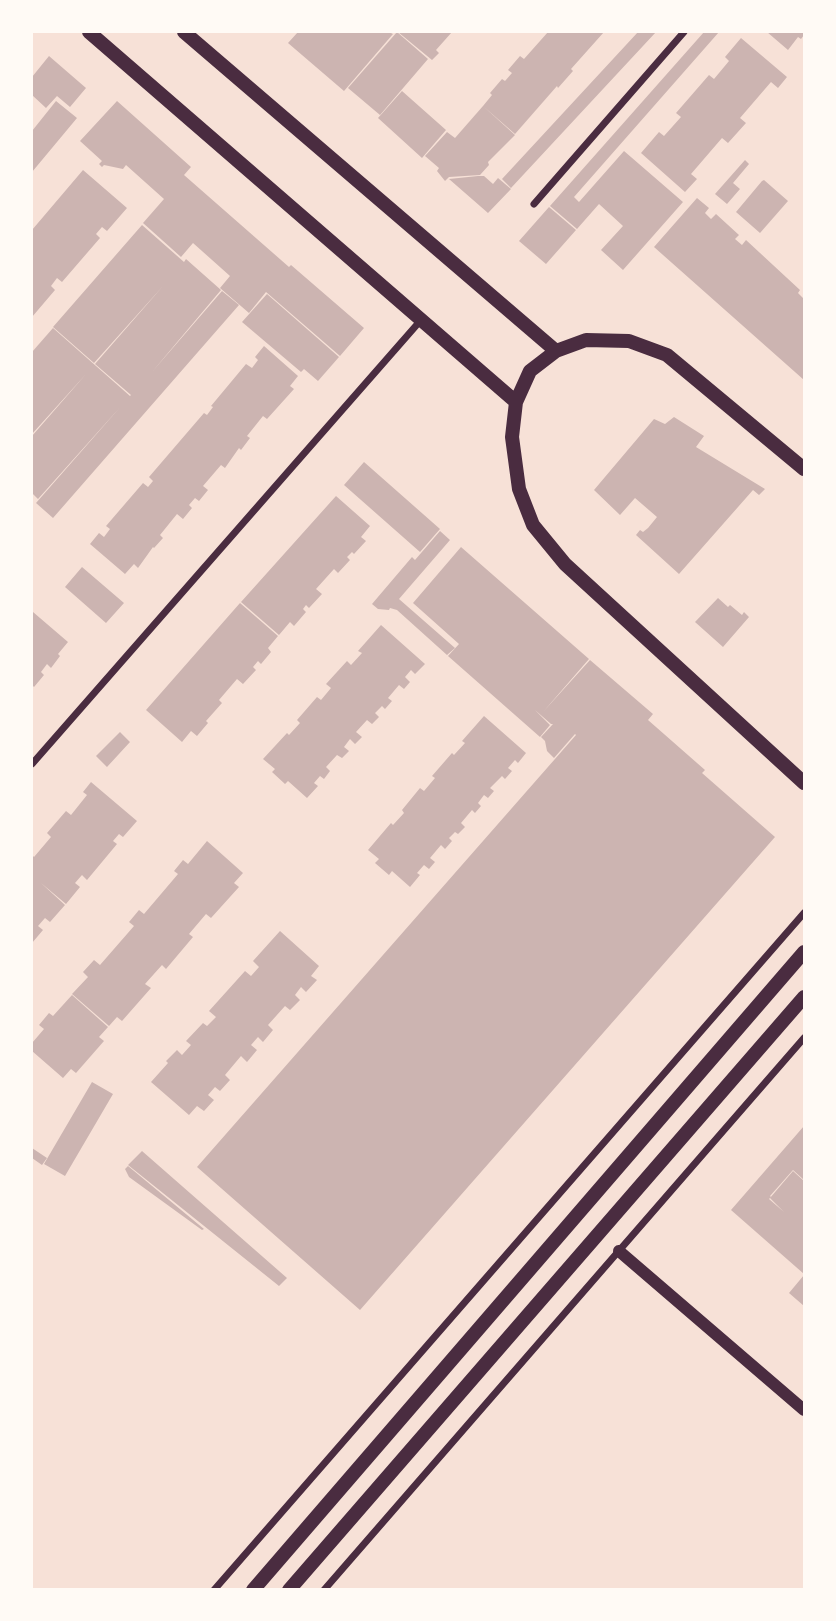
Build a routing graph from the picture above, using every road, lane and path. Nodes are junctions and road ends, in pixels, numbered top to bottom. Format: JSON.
{"nodes":[{"id":1,"x":89,"y":32,"type":"edge"},
{"id":2,"x":184,"y":32,"type":"edge"},
{"id":3,"x":684,"y":32,"type":"edge"},
{"id":4,"x":534,"y":204,"type":"dead end"},
{"id":5,"x":421,"y":320,"type":"junction"},
{"id":6,"x":556,"y":351,"type":"junction"},
{"id":7,"x":516,"y":402,"type":"junction"},
{"id":8,"x":804,"y":469,"type":"edge"},
{"id":9,"x":32,"y":764,"type":"edge"},
{"id":10,"x":804,"y":783,"type":"edge"},
{"id":11,"x":804,"y":913,"type":"edge"},
{"id":12,"x":804,"y":951,"type":"edge"},
{"id":13,"x":804,"y":998,"type":"edge"},
{"id":14,"x":804,"y":1038,"type":"edge"},
{"id":15,"x":619,"y":1251,"type":"junction"},
{"id":16,"x":804,"y":1410,"type":"edge"},
{"id":17,"x":214,"y":1590,"type":"edge"},
{"id":18,"x":253,"y":1590,"type":"edge"},
{"id":19,"x":289,"y":1590,"type":"edge"},
{"id":20,"x":324,"y":1590,"type":"edge"}],
"edges":[{"from":1,"to":5,"type":"main road"},
{"from":2,"to":6,"type":"main road"},
{"from":3,"to":4,"type":"street"},
{"from":5,"to":7,"type":"main road"},
{"from":5,"to":9,"type":"street"},
{"from":6,"to":7,"type":"main road"},
{"from":6,"to":8,"type":"main road"},
{"from":7,"to":10,"type":"main road"},
{"from":11,"to":17,"type":"street"},
{"from":12,"to":18,"type":"main road"},
{"from":13,"to":19,"type":"main road"},
{"from":14,"to":15,"type":"street"},
{"from":15,"to":16,"type":"street"},
{"from":15,"to":20,"type":"street"}]}
